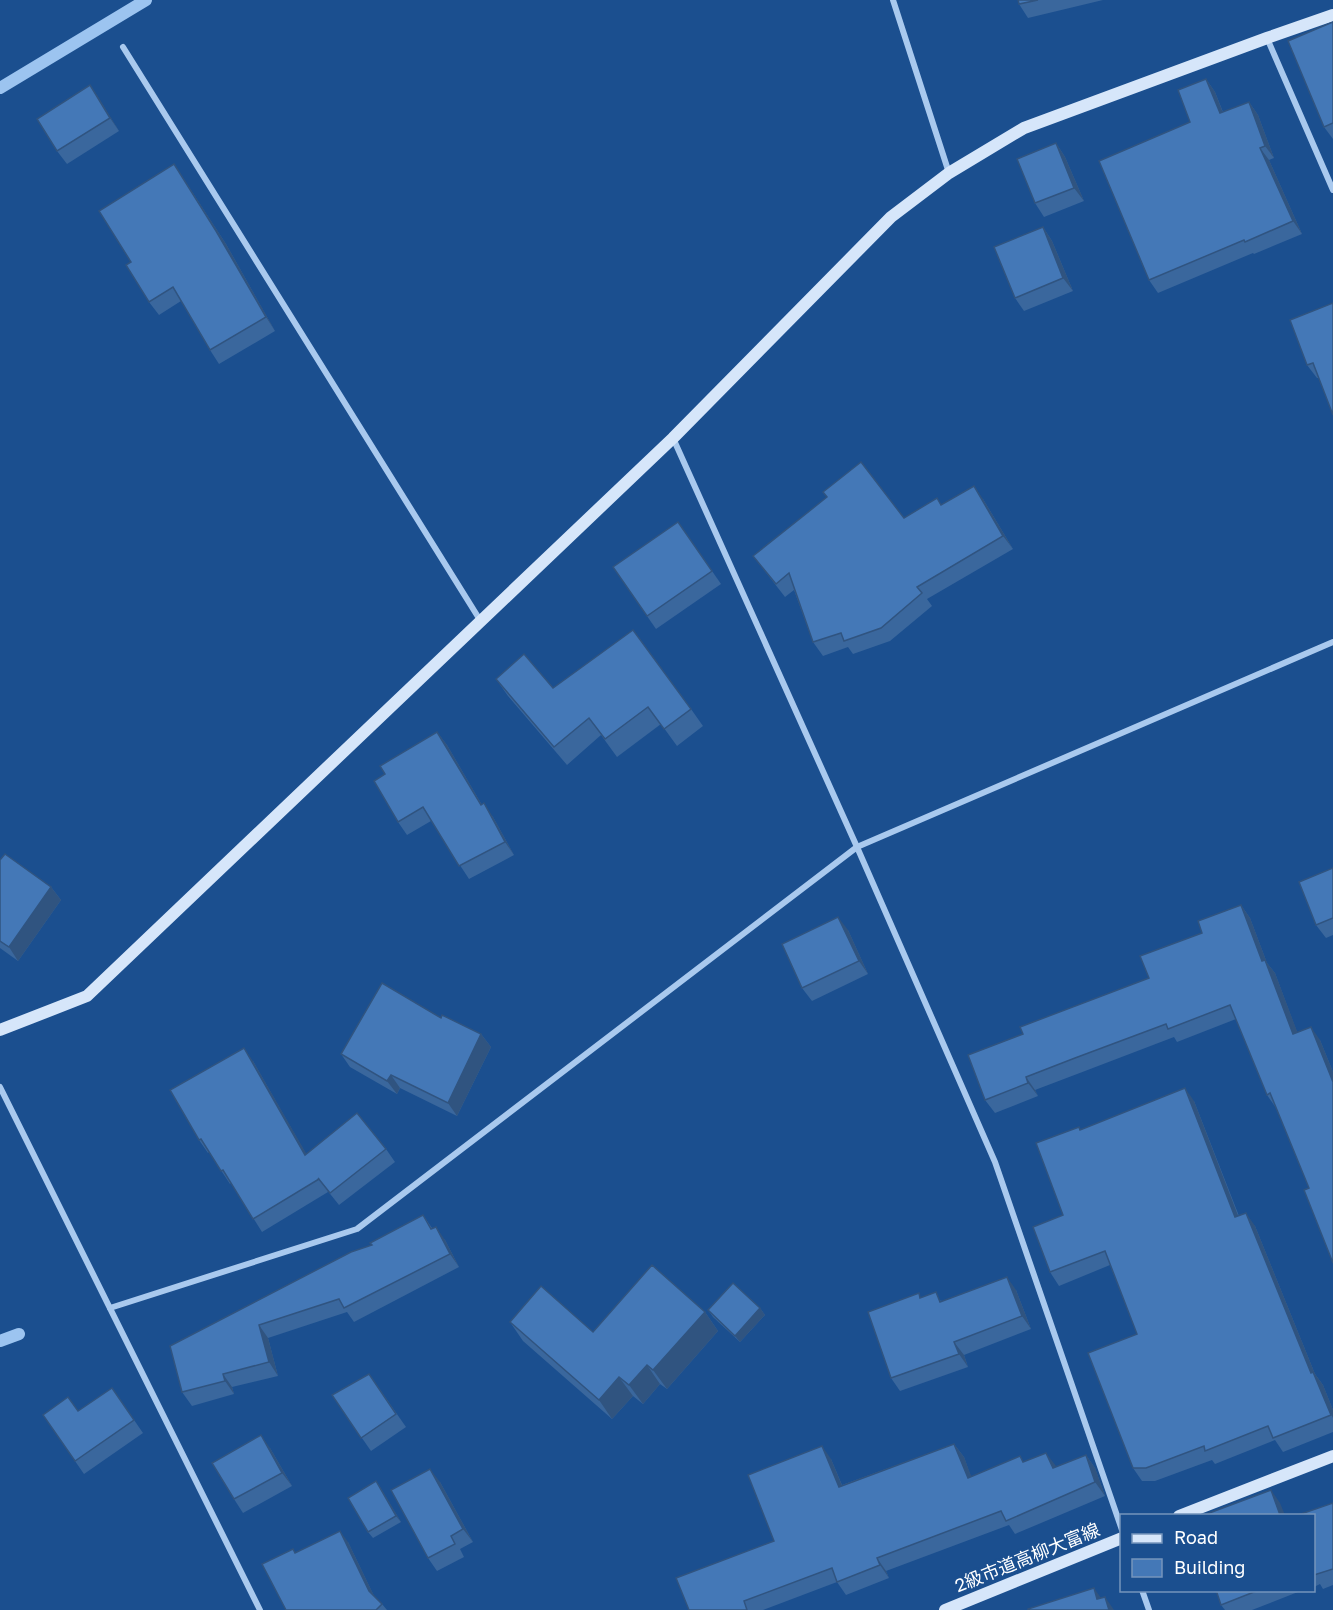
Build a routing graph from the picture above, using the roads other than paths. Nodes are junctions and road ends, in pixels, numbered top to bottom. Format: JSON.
{"nodes":[{"id":1,"x":893,"y":0,"type":"edge"},
{"id":2,"x":1333,"y":15,"type":"edge"},
{"id":3,"x":1267,"y":38,"type":"junction"},
{"id":4,"x":123,"y":47,"type":"dead end"},
{"id":5,"x":949,"y":173,"type":"junction"},
{"id":6,"x":1333,"y":190,"type":"edge"},
{"id":7,"x":673,"y":438,"type":"junction"},
{"id":8,"x":480,"y":620,"type":"junction"},
{"id":9,"x":1333,"y":642,"type":"edge"},
{"id":10,"x":857,"y":847,"type":"junction"},
{"id":11,"x":0,"y":1030,"type":"edge"},
{"id":12,"x":0,"y":1087,"type":"edge"},
{"id":13,"x":110,"y":1308,"type":"junction"},
{"id":14,"x":1333,"y":1456,"type":"edge"},
{"id":15,"x":1182,"y":1514,"type":"edge"},
{"id":16,"x":1120,"y":1524,"type":"edge"},
{"id":17,"x":1120,"y":1539,"type":"edge"},
{"id":18,"x":1143,"y":1592,"type":"edge"},
{"id":19,"x":260,"y":1610,"type":"edge"},
{"id":20,"x":945,"y":1610,"type":"edge"},
{"id":21,"x":1149,"y":1610,"type":"edge"}],
"edges":[{"from":1,"to":5,"type":"street"},
{"from":2,"to":3,"type":"street"},
{"from":3,"to":5,"type":"street"},
{"from":3,"to":6,"type":"street"},
{"from":4,"to":8,"type":"street"},
{"from":5,"to":7,"type":"street"},
{"from":7,"to":8,"type":"street"},
{"from":7,"to":10,"type":"street"},
{"from":8,"to":11,"type":"street"},
{"from":9,"to":10,"type":"street"},
{"from":10,"to":13,"type":"street"},
{"from":10,"to":16,"type":"street"},
{"from":12,"to":13,"type":"street"},
{"from":13,"to":19,"type":"street"},
{"from":14,"to":15,"type":"street"},
{"from":17,"to":20,"type":"street","name":"2級市道高柳大富線"},
{"from":18,"to":21,"type":"street"}]}
